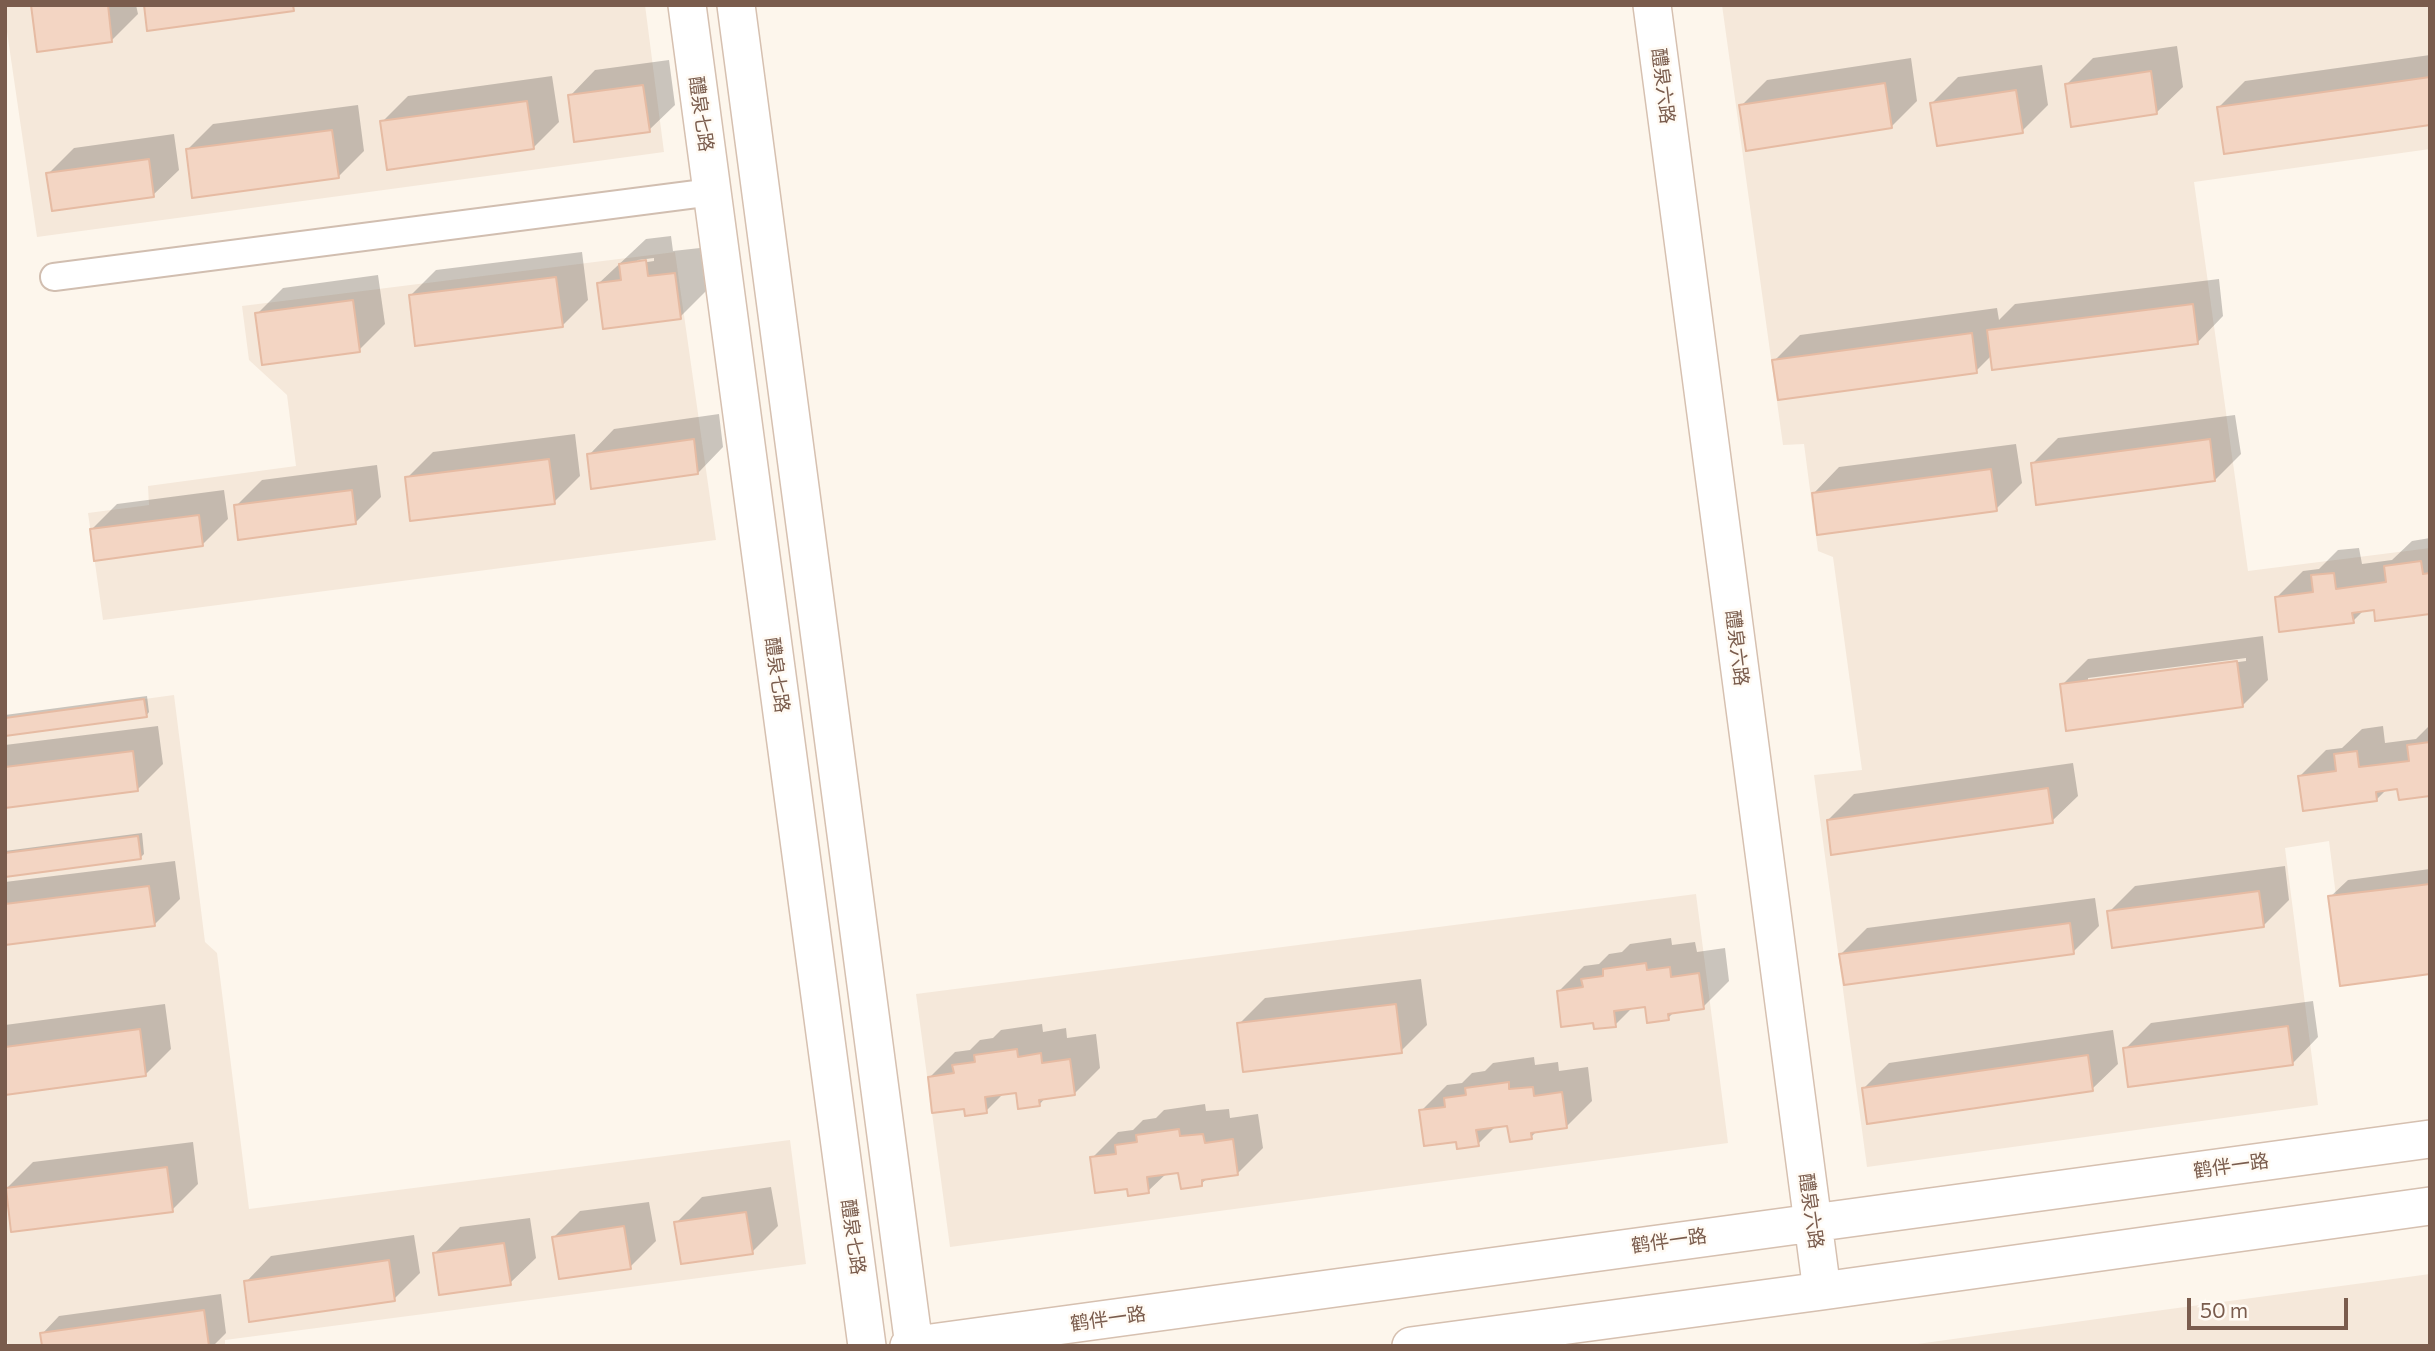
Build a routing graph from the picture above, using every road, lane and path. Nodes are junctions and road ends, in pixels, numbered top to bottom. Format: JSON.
{"nodes":[{"id":1,"x":687,"y":5,"type":"edge"},
{"id":2,"x":736,"y":5,"type":"edge"},
{"id":3,"x":1652,"y":5,"type":"edge"},
{"id":4,"x":712,"y":191,"type":"junction"},
{"id":5,"x":54,"y":277,"type":"dead end"},
{"id":6,"x":2430,"y":1139,"type":"edge"},
{"id":7,"x":2430,"y":1206,"type":"edge"},
{"id":8,"x":1812,"y":1222,"type":"junction"},
{"id":9,"x":1822,"y":1292,"type":"junction"},
{"id":10,"x":867,"y":1346,"type":"edge"},
{"id":11,"x":913,"y":1346,"type":"edge"},
{"id":12,"x":1411,"y":1346,"type":"edge"}],
"edges":[{"from":1,"to":4,"type":"main road","name":"醴泉七路"},
{"from":2,"to":11,"type":"main road"},
{"from":3,"to":8,"type":"main road","name":"醴泉六路"},
{"from":4,"to":5,"type":"street"},
{"from":4,"to":10,"type":"main road","name":"醴泉七路"},
{"from":6,"to":8,"type":"main road","name":"鹤伴一路"},
{"from":7,"to":9,"type":"main road"},
{"from":8,"to":9,"type":"main road","name":"醴泉六路"},
{"from":8,"to":11,"type":"main road","name":"鹤伴一路"},
{"from":9,"to":12,"type":"main road"}]}
